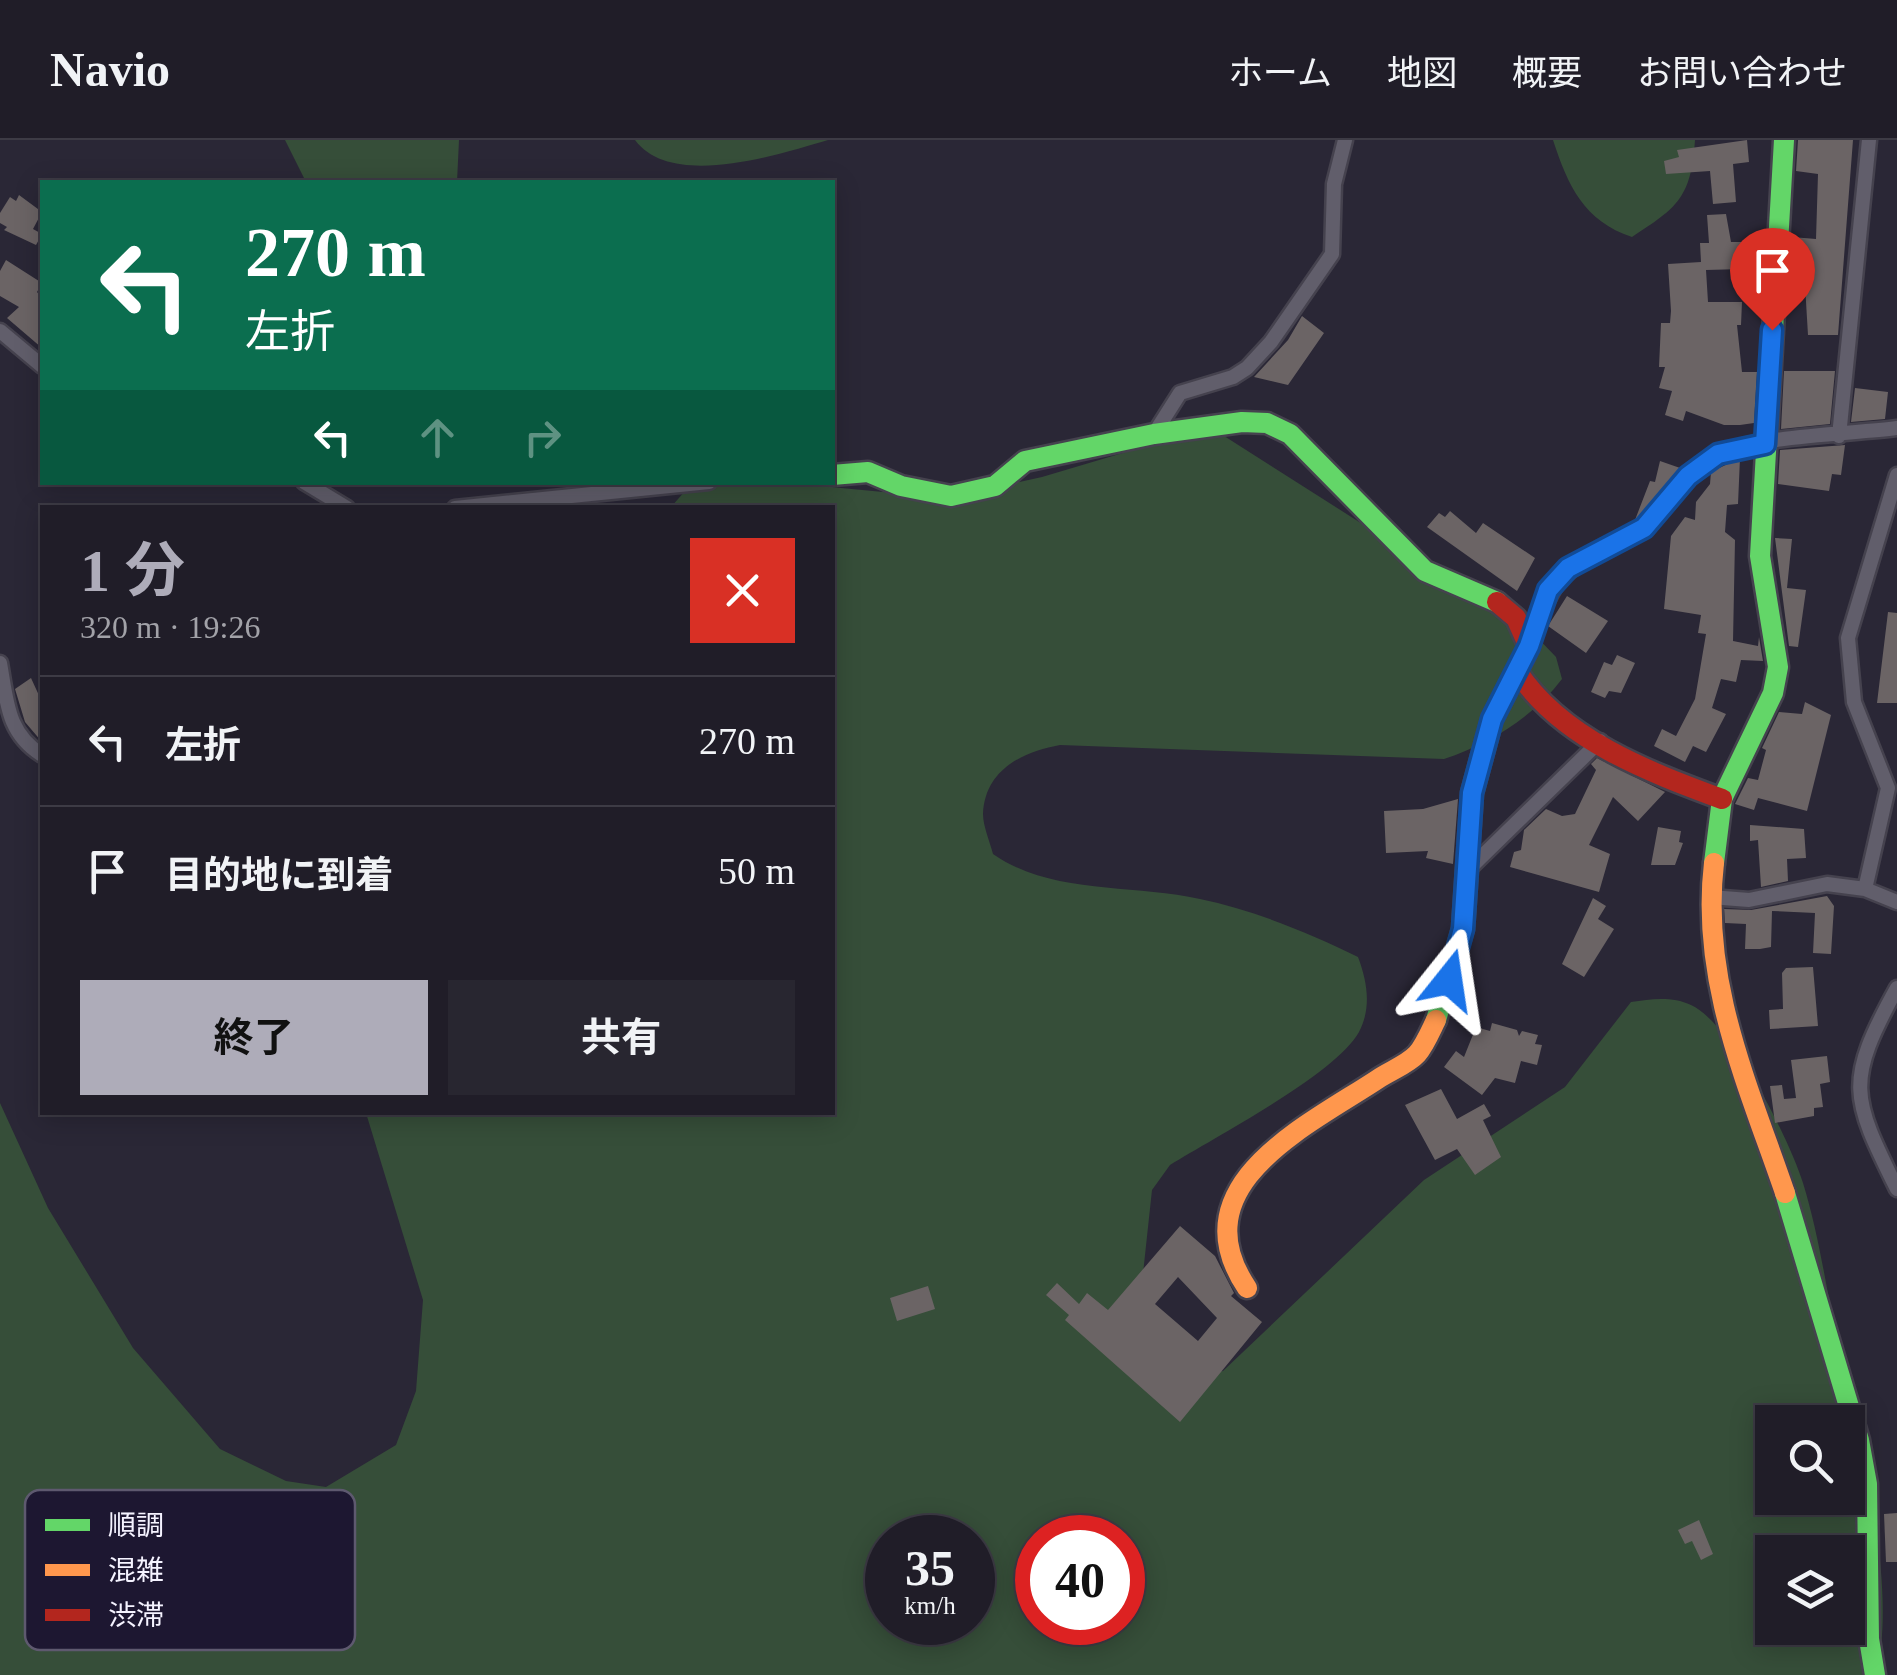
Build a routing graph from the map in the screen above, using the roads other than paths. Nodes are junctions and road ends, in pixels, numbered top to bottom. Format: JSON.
{"nodes":[{"id":1,"x":1345,"y":140,"type":"edge"},
{"id":2,"x":1784,"y":140,"type":"edge"},
{"id":3,"x":1869,"y":140,"type":"edge"},
{"id":4,"x":0,"y":330,"type":"edge"},
{"id":5,"x":40,"y":364,"type":"edge"},
{"id":6,"x":1897,"y":428,"type":"edge"},
{"id":7,"x":1154,"y":434,"type":"junction"},
{"id":8,"x":1840,"y":436,"type":"junction"},
{"id":9,"x":1765,"y":444,"type":"junction"},
{"id":10,"x":835,"y":475,"type":"edge"},
{"id":11,"x":1897,"y":475,"type":"edge"},
{"id":12,"x":309,"y":485,"type":"edge"},
{"id":13,"x":681,"y":485,"type":"edge"},
{"id":14,"x":343,"y":505,"type":"edge"},
{"id":15,"x":485,"y":505,"type":"edge"},
{"id":16,"x":1529,"y":646,"type":"junction"},
{"id":17,"x":0,"y":664,"type":"edge"},
{"id":18,"x":1516,"y":671,"type":"junction"},
{"id":19,"x":1600,"y":742,"type":"junction"},
{"id":20,"x":40,"y":754,"type":"edge"},
{"id":21,"x":1722,"y":798,"type":"junction"},
{"id":22,"x":1470,"y":868,"type":"junction"},
{"id":23,"x":1865,"y":888,"type":"junction"},
{"id":24,"x":1710,"y":897,"type":"junction"},
{"id":25,"x":1897,"y":902,"type":"edge"},
{"id":26,"x":1897,"y":988,"type":"edge"},
{"id":27,"x":1897,"y":1189,"type":"edge"},
{"id":28,"x":1248,"y":1288,"type":"dead end"},
{"id":29,"x":1875,"y":1675,"type":"edge"}],
"edges":[{"from":1,"to":7,"type":"street"},
{"from":2,"to":9,"type":"street"},
{"from":3,"to":8,"type":"street"},
{"from":4,"to":5,"type":"street"},
{"from":6,"to":8,"type":"street"},
{"from":7,"to":10,"type":"street"},
{"from":7,"to":16,"type":"street"},
{"from":8,"to":9,"type":"street"},
{"from":9,"to":16,"type":"street"},
{"from":9,"to":21,"type":"street"},
{"from":11,"to":23,"type":"street"},
{"from":12,"to":14,"type":"street"},
{"from":13,"to":15,"type":"street"},
{"from":16,"to":18,"type":"street"},
{"from":17,"to":20,"type":"street"},
{"from":18,"to":19,"type":"street"},
{"from":18,"to":22,"type":"street"},
{"from":19,"to":21,"type":"street"},
{"from":19,"to":22,"type":"street"},
{"from":21,"to":24,"type":"street"},
{"from":22,"to":28,"type":"street"},
{"from":23,"to":24,"type":"street"},
{"from":23,"to":25,"type":"street"},
{"from":24,"to":29,"type":"street"},
{"from":26,"to":27,"type":"street"}]}
